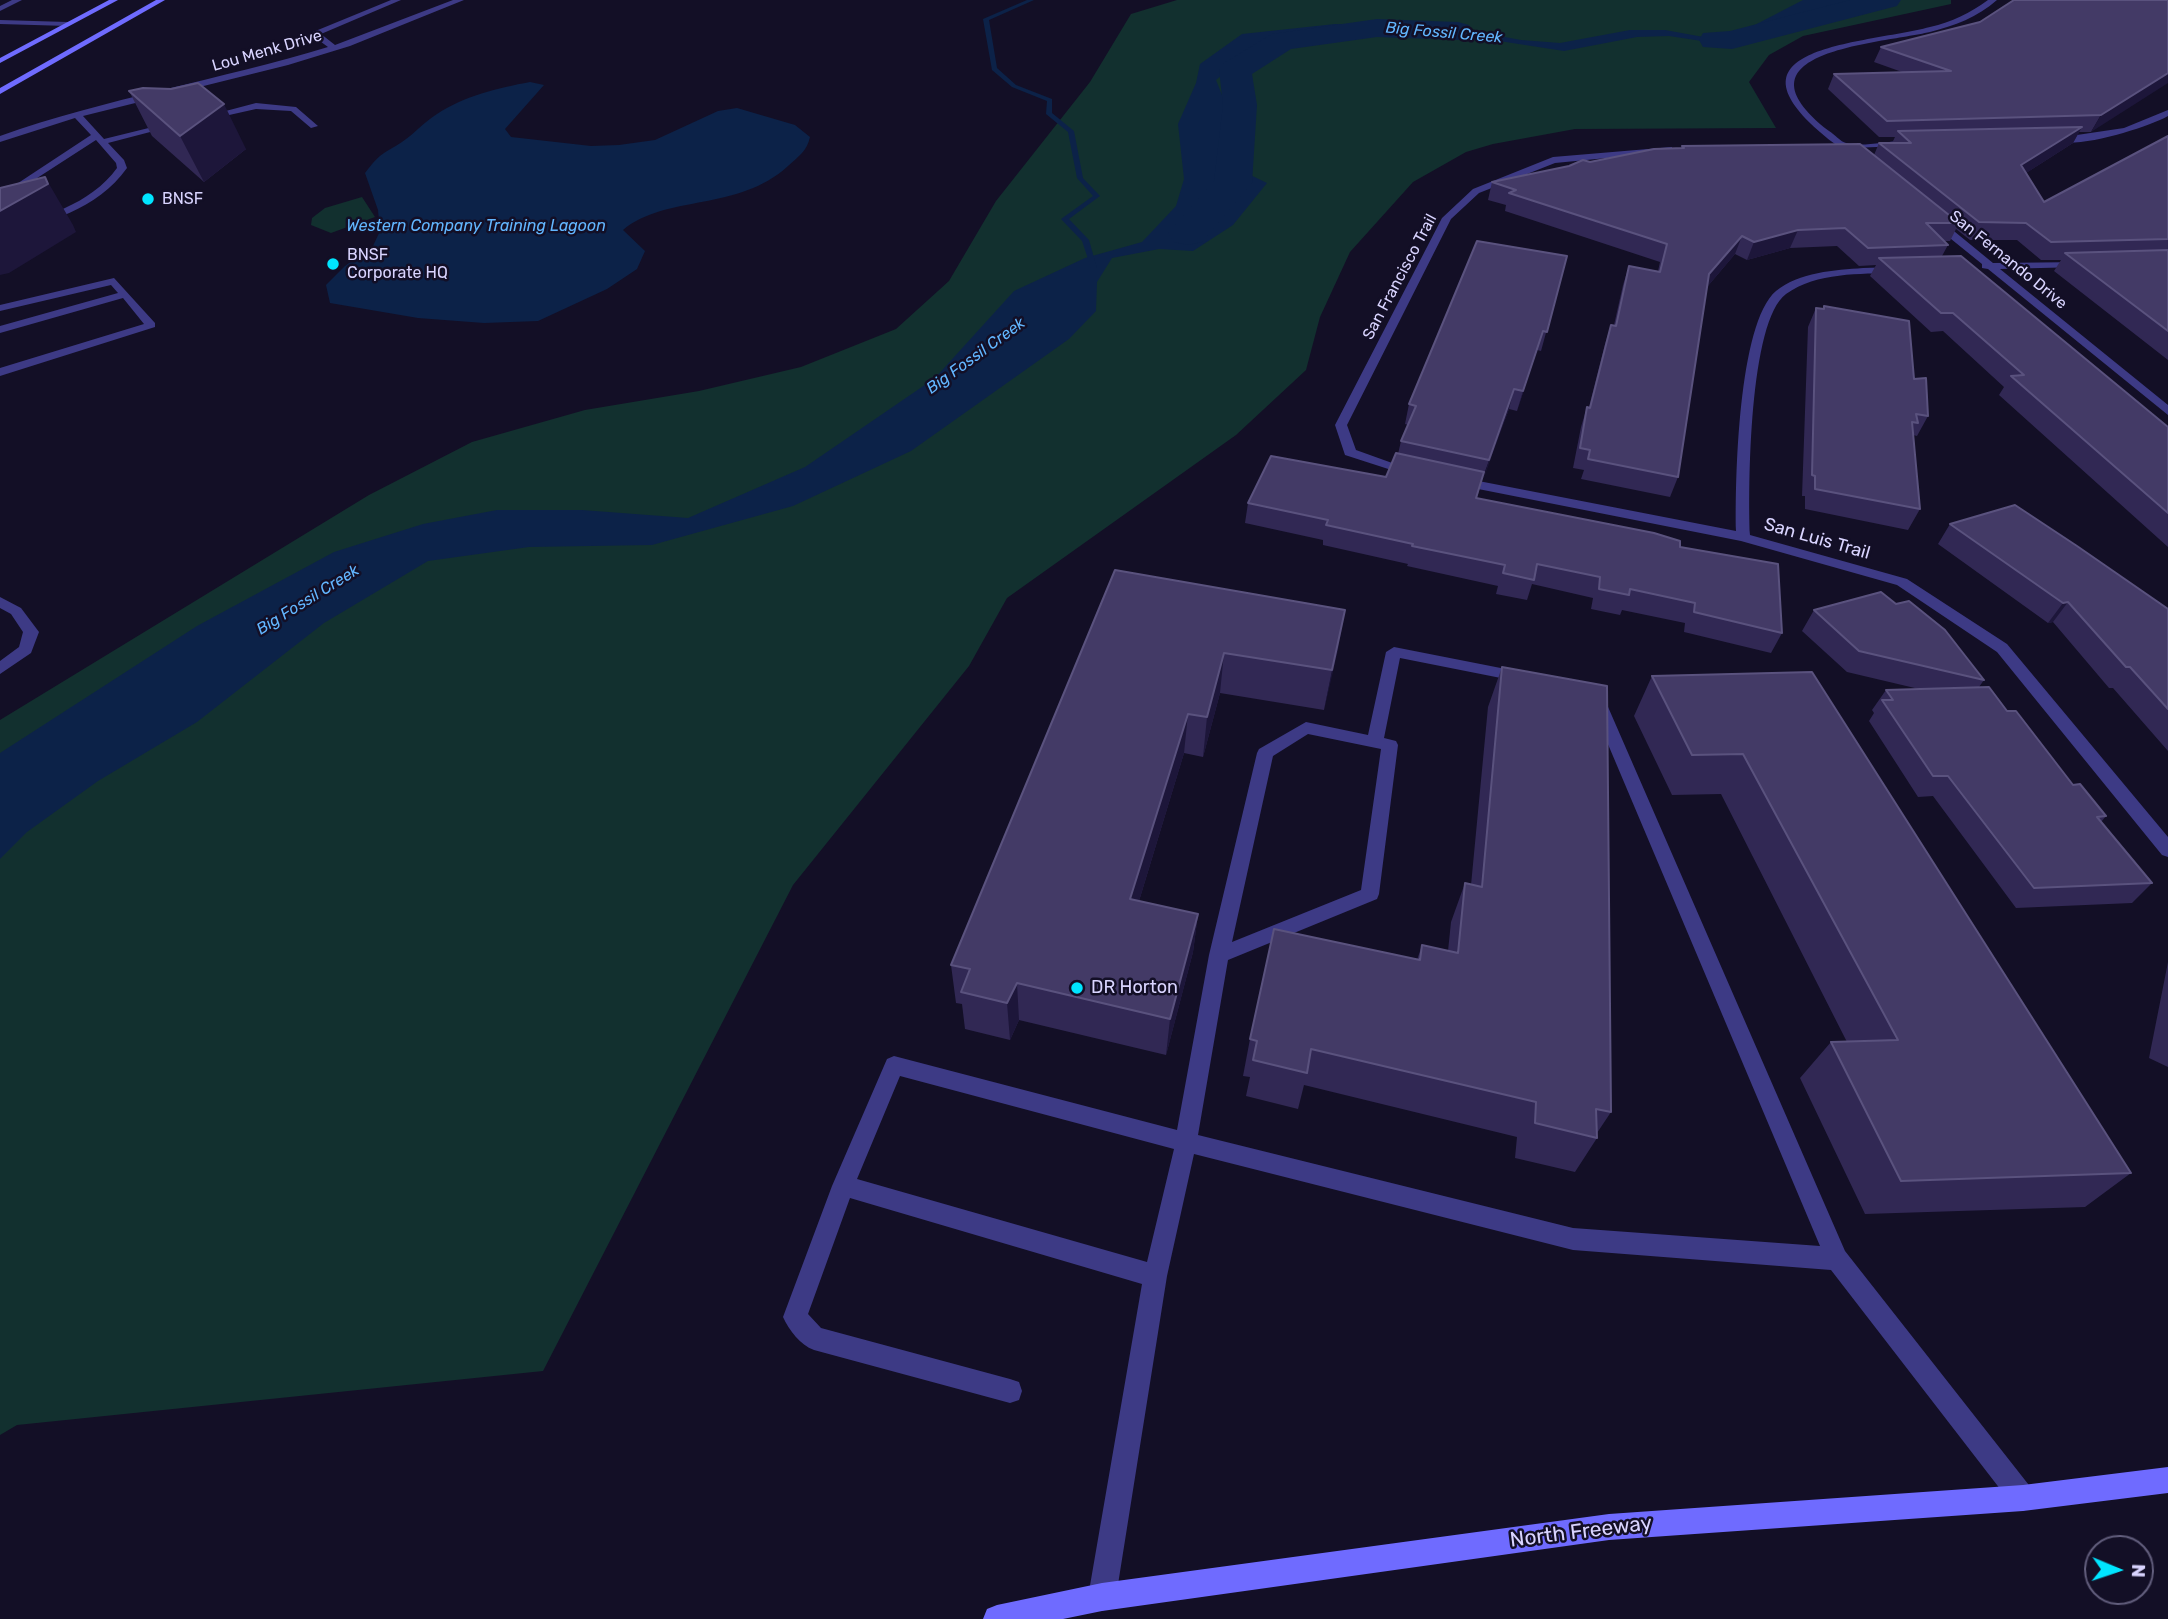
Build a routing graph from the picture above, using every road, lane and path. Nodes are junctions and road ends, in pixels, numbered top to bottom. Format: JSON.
{"nodes":[{"id":1,"x":18,"y":0,"type":"edge"},
{"id":2,"x":114,"y":0,"type":"edge"},
{"id":3,"x":160,"y":0,"type":"edge"},
{"id":4,"x":397,"y":0,"type":"edge"},
{"id":5,"x":460,"y":0,"type":"edge"},
{"id":6,"x":1993,"y":0,"type":"edge"},
{"id":7,"x":0,"y":9,"type":"edge"},
{"id":8,"x":0,"y":22,"type":"edge"},
{"id":9,"x":68,"y":24,"type":"junction"},
{"id":10,"x":334,"y":48,"type":"junction"},
{"id":11,"x":0,"y":61,"type":"edge"},
{"id":12,"x":0,"y":91,"type":"edge"},
{"id":13,"x":2168,"y":113,"type":"edge"},
{"id":14,"x":77,"y":115,"type":"junction"},
{"id":15,"x":192,"y":121,"type":"edge"},
{"id":16,"x":179,"y":124,"type":"edge"},
{"id":17,"x":314,"y":126,"type":"dead end"},
{"id":18,"x":0,"y":139,"type":"edge"},
{"id":19,"x":98,"y":139,"type":"junction"},
{"id":20,"x":2040,"y":140,"type":"edge"},
{"id":21,"x":1909,"y":144,"type":"edge"},
{"id":22,"x":1843,"y":145,"type":"junction"},
{"id":23,"x":1817,"y":146,"type":"edge"},
{"id":24,"x":1684,"y":148,"type":"edge"},
{"id":25,"x":1854,"y":154,"type":"edge"},
{"id":26,"x":0,"y":199,"type":"edge"},
{"id":27,"x":1927,"y":214,"type":"edge"},
{"id":28,"x":0,"y":232,"type":"edge"},
{"id":29,"x":2095,"y":264,"type":"edge"},
{"id":30,"x":1990,"y":266,"type":"junction"},
{"id":31,"x":1965,"y":267,"type":"edge"},
{"id":32,"x":1914,"y":269,"type":"edge"},
{"id":33,"x":125,"y":294,"type":"junction"},
{"id":34,"x":0,"y":308,"type":"edge"},
{"id":35,"x":0,"y":330,"type":"edge"},
{"id":36,"x":0,"y":372,"type":"edge"},
{"id":37,"x":2168,"y":411,"type":"edge"},
{"id":38,"x":1350,"y":452,"type":"joint"},
{"id":39,"x":1743,"y":537,"type":"junction"},
{"id":40,"x":0,"y":602,"type":"edge"},
{"id":41,"x":0,"y":670,"type":"edge"},
{"id":42,"x":1540,"y":681,"type":"edge"},
{"id":43,"x":1580,"y":689,"type":"edge"},
{"id":44,"x":1375,"y":742,"type":"junction"},
{"id":45,"x":2168,"y":850,"type":"edge"},
{"id":46,"x":1219,"y":955,"type":"junction"},
{"id":47,"x":1186,"y":1143,"type":"junction"},
{"id":48,"x":843,"y":1185,"type":"junction"},
{"id":49,"x":1837,"y":1259,"type":"junction"},
{"id":50,"x":1155,"y":1276,"type":"junction"},
{"id":51,"x":1010,"y":1391,"type":"dead end"},
{"id":52,"x":2168,"y":1480,"type":"edge"},
{"id":53,"x":2023,"y":1498,"type":"junction"},
{"id":54,"x":1102,"y":1597,"type":"junction"},
{"id":55,"x":997,"y":1619,"type":"edge"}],
"edges":[{"from":1,"to":7,"type":"street"},
{"from":2,"to":9,"type":"main road"},
{"from":3,"to":12,"type":"main road"},
{"from":4,"to":10,"type":"street"},
{"from":5,"to":10,"type":"street","name":"Lou Menk Drive"},
{"from":6,"to":22,"type":"street"},
{"from":8,"to":9,"type":"street"},
{"from":9,"to":11,"type":"main road"},
{"from":10,"to":14,"type":"street","name":"Lou Menk Drive"},
{"from":13,"to":20,"type":"street"},
{"from":14,"to":18,"type":"street","name":"Lou Menk Drive"},
{"from":14,"to":19,"type":"street"},
{"from":15,"to":17,"type":"street"},
{"from":16,"to":19,"type":"street"},
{"from":19,"to":26,"type":"street"},
{"from":19,"to":28,"type":"street"},
{"from":21,"to":22,"type":"street"},
{"from":22,"to":23,"type":"street"},
{"from":22,"to":25,"type":"street"},
{"from":24,"to":38,"type":"street","name":"San Francisco Trail"},
{"from":27,"to":30,"type":"street","name":"San Fernando Drive"},
{"from":29,"to":30,"type":"street"},
{"from":30,"to":31,"type":"street"},
{"from":30,"to":37,"type":"street","name":"San Fernando Drive"},
{"from":32,"to":39,"type":"street"},
{"from":33,"to":34,"type":"street"},
{"from":33,"to":35,"type":"street"},
{"from":33,"to":36,"type":"street"},
{"from":38,"to":39,"type":"street","name":"San Luis Trail"},
{"from":39,"to":45,"type":"street","name":"San Luis Trail"},
{"from":40,"to":41,"type":"street"},
{"from":42,"to":44,"type":"street"},
{"from":43,"to":49,"type":"street"},
{"from":44,"to":46,"type":"street"},
{"from":44,"to":46,"type":"street"},
{"from":46,"to":47,"type":"street"},
{"from":47,"to":48,"type":"street"},
{"from":47,"to":49,"type":"street"},
{"from":47,"to":50,"type":"street"},
{"from":48,"to":50,"type":"street"},
{"from":48,"to":51,"type":"street"},
{"from":49,"to":53,"type":"street"},
{"from":50,"to":54,"type":"street"},
{"from":52,"to":53,"type":"main road","name":"North Freeway"},
{"from":53,"to":54,"type":"main road","name":"North Freeway"},
{"from":54,"to":55,"type":"main road","name":"North Freeway"}]}
